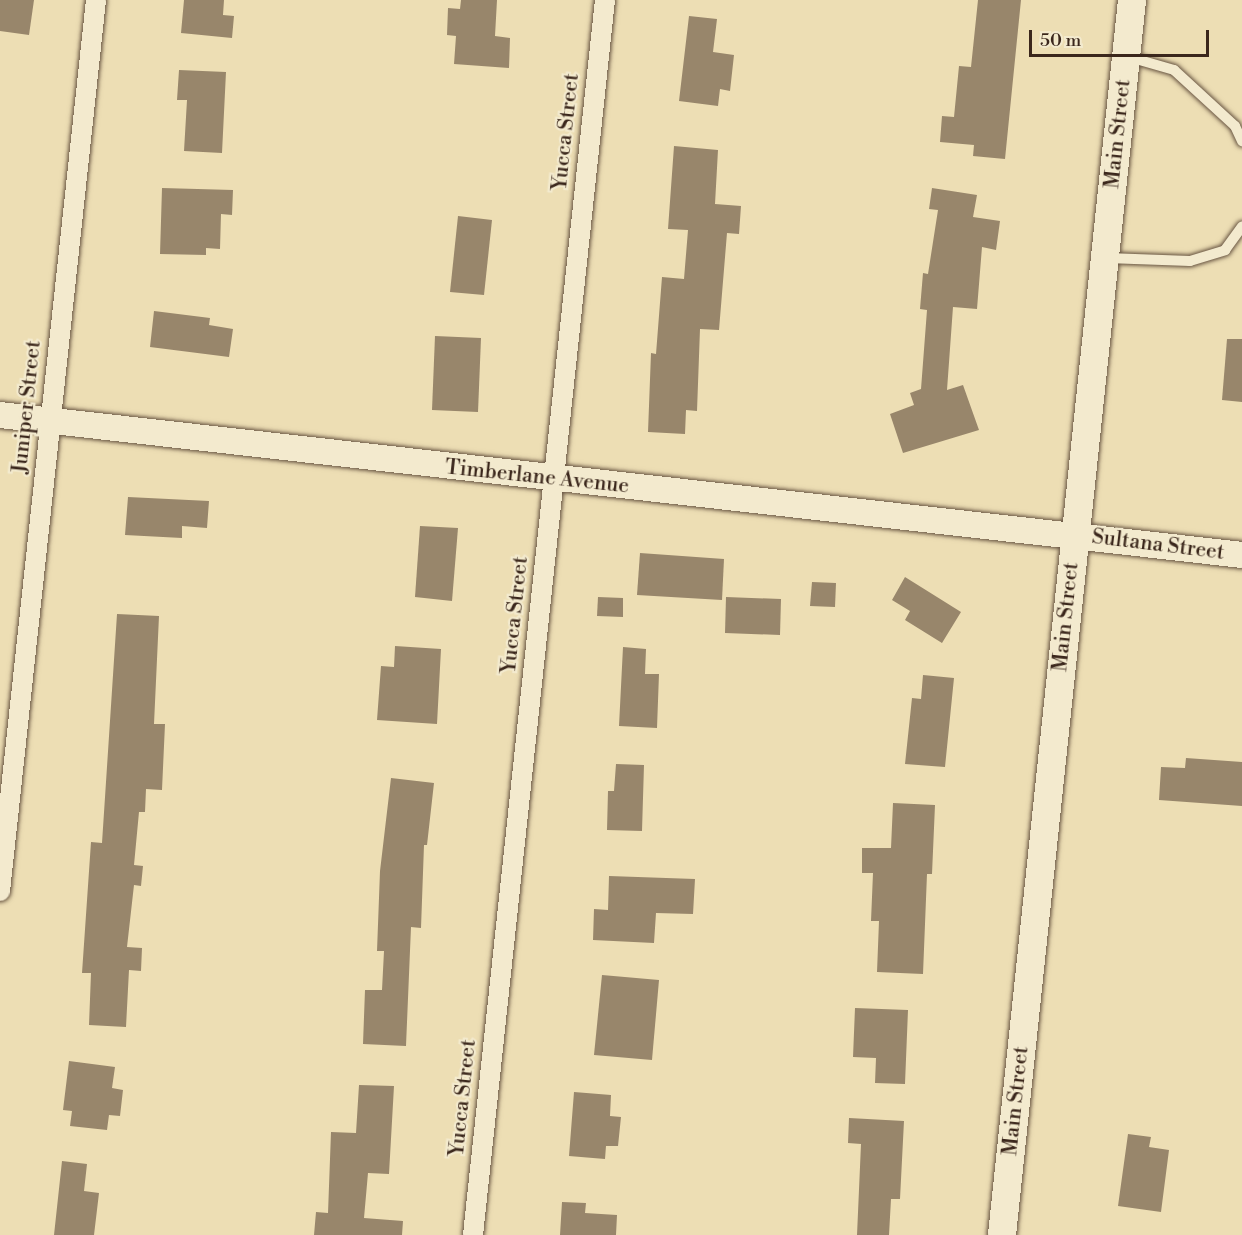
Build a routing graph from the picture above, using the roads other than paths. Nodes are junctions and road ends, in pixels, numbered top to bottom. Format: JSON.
{"nodes":[{"id":1,"x":96,"y":0,"type":"edge"},
{"id":2,"x":605,"y":0,"type":"edge"},
{"id":3,"x":1132,"y":0,"type":"edge"},
{"id":4,"x":1126,"y":57,"type":"junction"},
{"id":5,"x":1242,"y":141,"type":"edge"},
{"id":6,"x":1242,"y":227,"type":"edge"},
{"id":7,"x":1104,"y":258,"type":"junction"},
{"id":8,"x":0,"y":415,"type":"edge"},
{"id":9,"x":49,"y":423,"type":"junction"},
{"id":10,"x":553,"y":479,"type":"junction"},
{"id":11,"x":1074,"y":535,"type":"junction"},
{"id":12,"x":1242,"y":555,"type":"edge"},
{"id":13,"x":0,"y":891,"type":"edge"},
{"id":14,"x":473,"y":1235,"type":"edge"},
{"id":15,"x":1002,"y":1235,"type":"edge"}],
"edges":[{"from":1,"to":9,"type":"street","name":"Juniper Street"},
{"from":2,"to":10,"type":"street","name":"Yucca Street"},
{"from":3,"to":4,"type":"main road","name":"Main Street"},
{"from":4,"to":5,"type":"lane"},
{"from":4,"to":7,"type":"main road","name":"Main Street"},
{"from":6,"to":7,"type":"lane"},
{"from":7,"to":11,"type":"main road","name":"Main Street"},
{"from":8,"to":9,"type":"street","name":"Timberlane Avenue"},
{"from":9,"to":10,"type":"street","name":"Timberlane Avenue"},
{"from":9,"to":13,"type":"street","name":"Juniper Street"},
{"from":10,"to":11,"type":"street","name":"Timberlane Avenue"},
{"from":10,"to":14,"type":"street","name":"Yucca Street"},
{"from":11,"to":12,"type":"street","name":"Sultana Street"},
{"from":11,"to":15,"type":"main road","name":"Main Street"}]}
